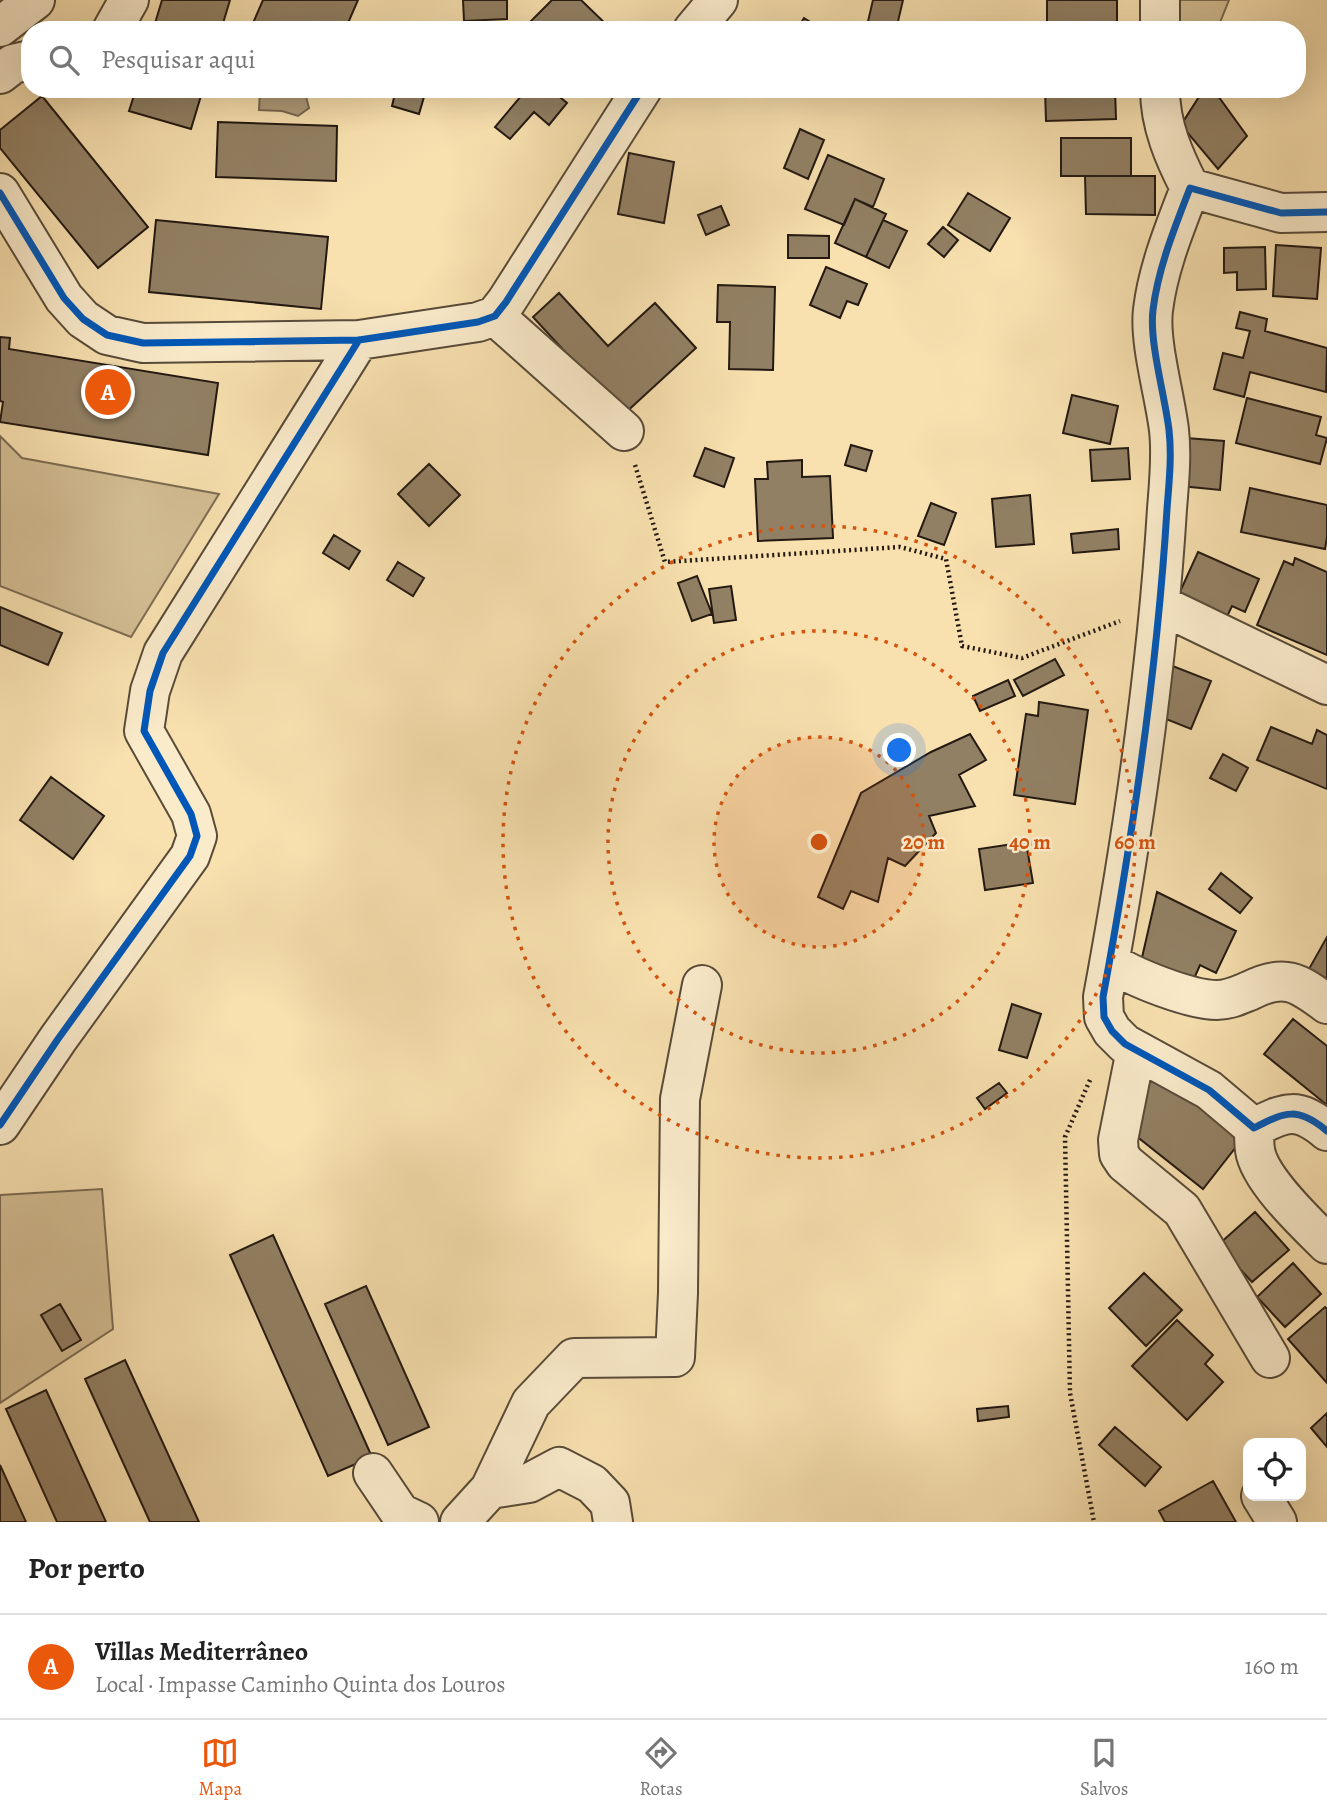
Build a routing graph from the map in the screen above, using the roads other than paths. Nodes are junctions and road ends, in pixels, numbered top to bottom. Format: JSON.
{"nodes":[{"id":1,"x":35,"y":0,"type":"edge"},
{"id":2,"x":129,"y":0,"type":"edge"},
{"id":3,"x":718,"y":0,"type":"edge"},
{"id":4,"x":1160,"y":0,"type":"edge"},
{"id":5,"x":117,"y":21,"type":"edge"},
{"id":6,"x":701,"y":21,"type":"edge"},
{"id":7,"x":1160,"y":21,"type":"edge"},
{"id":8,"x":0,"y":27,"type":"edge"},
{"id":9,"x":21,"y":62,"type":"edge"},
{"id":10,"x":0,"y":74,"type":"edge"},
{"id":11,"x":636,"y":98,"type":"edge"},
{"id":12,"x":1160,"y":98,"type":"edge"},
{"id":13,"x":1189,"y":188,"type":"junction"},
{"id":14,"x":0,"y":193,"type":"edge"},
{"id":15,"x":1327,"y":212,"type":"edge"},
{"id":16,"x":495,"y":316,"type":"junction"},
{"id":17,"x":359,"y":340,"type":"junction"},
{"id":18,"x":624,"y":431,"type":"road end"},
{"id":19,"x":1161,"y":605,"type":"junction"},
{"id":20,"x":1327,"y":685,"type":"edge"},
{"id":21,"x":1110,"y":962,"type":"junction"},
{"id":22,"x":702,"y":985,"type":"dead end"},
{"id":23,"x":1327,"y":1004,"type":"edge"},
{"id":24,"x":1124,"y":1040,"type":"junction"},
{"id":25,"x":0,"y":1125,"type":"edge"},
{"id":26,"x":1254,"y":1128,"type":"junction"},
{"id":27,"x":1327,"y":1131,"type":"edge"},
{"id":28,"x":1327,"y":1244,"type":"edge"},
{"id":29,"x":1270,"y":1357,"type":"dead end"},
{"id":30,"x":373,"y":1474,"type":"dead end"},
{"id":31,"x":490,"y":1489,"type":"junction"},
{"id":32,"x":1264,"y":1501,"type":"edge"},
{"id":33,"x":419,"y":1522,"type":"edge"},
{"id":34,"x":460,"y":1522,"type":"edge"},
{"id":35,"x":613,"y":1522,"type":"edge"},
{"id":36,"x":1277,"y":1522,"type":"edge"}],
"edges":[{"from":1,"to":8,"type":"street"},
{"from":2,"to":5,"type":"street"},
{"from":3,"to":6,"type":"street"},
{"from":4,"to":7,"type":"street"},
{"from":9,"to":10,"type":"street"},
{"from":11,"to":16,"type":"street"},
{"from":12,"to":13,"type":"street"},
{"from":13,"to":15,"type":"street"},
{"from":13,"to":19,"type":"street"},
{"from":14,"to":17,"type":"street"},
{"from":16,"to":17,"type":"street"},
{"from":16,"to":18,"type":"street"},
{"from":17,"to":25,"type":"street"},
{"from":19,"to":20,"type":"street"},
{"from":19,"to":21,"type":"street"},
{"from":21,"to":23,"type":"street"},
{"from":21,"to":24,"type":"street"},
{"from":22,"to":31,"type":"street"},
{"from":24,"to":26,"type":"street"},
{"from":24,"to":29,"type":"street"},
{"from":26,"to":27,"type":"street"},
{"from":26,"to":28,"type":"street"},
{"from":30,"to":33,"type":"street"},
{"from":31,"to":34,"type":"street"},
{"from":31,"to":35,"type":"street"},
{"from":32,"to":36,"type":"street"}]}
